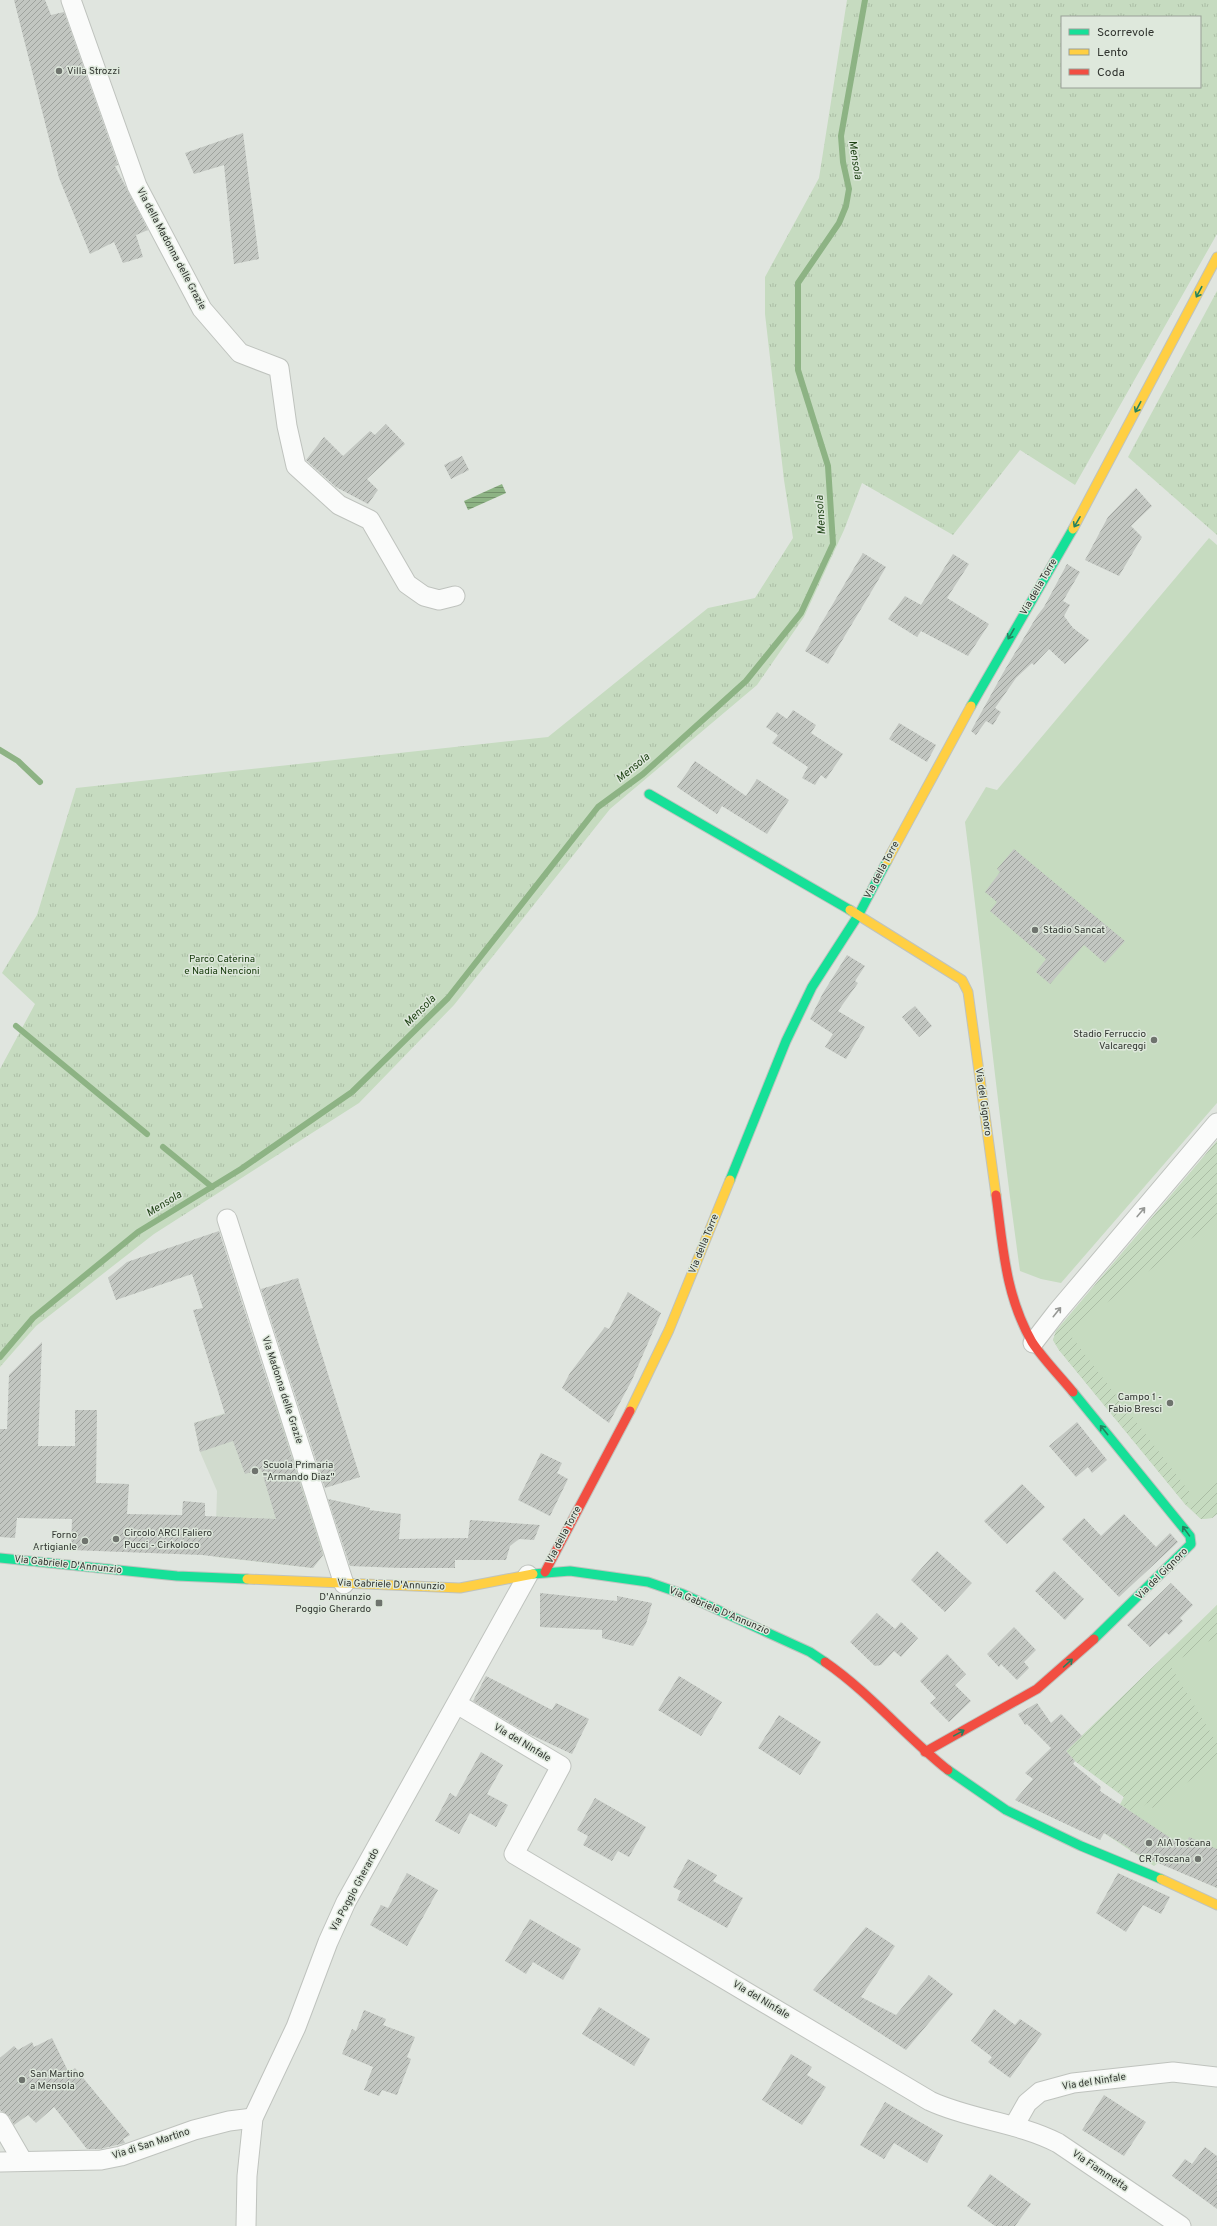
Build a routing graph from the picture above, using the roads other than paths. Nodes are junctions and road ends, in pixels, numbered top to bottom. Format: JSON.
{"nodes":[{"id":1,"x":71,"y":0,"type":"edge"},
{"id":2,"x":1217,"y":257,"type":"edge"},
{"id":3,"x":455,"y":596,"type":"dead end"},
{"id":4,"x":650,"y":794,"type":"dead end"},
{"id":5,"x":859,"y":914,"type":"junction"},
{"id":6,"x":1217,"y":1123,"type":"edge"},
{"id":7,"x":227,"y":1219,"type":"dead end"},
{"id":8,"x":1033,"y":1343,"type":"junction"},
{"id":9,"x":0,"y":1558,"type":"edge"},
{"id":10,"x":536,"y":1573,"type":"junction"},
{"id":11,"x":344,"y":1584,"type":"junction"},
{"id":12,"x":457,"y":1704,"type":"junction"},
{"id":13,"x":925,"y":1752,"type":"junction"},
{"id":14,"x":1217,"y":1905,"type":"edge"},
{"id":15,"x":1217,"y":2077,"type":"edge"},
{"id":16,"x":254,"y":2118,"type":"junction"},
{"id":17,"x":3,"y":2126,"type":"edge"},
{"id":18,"x":1014,"y":2126,"type":"junction"},
{"id":19,"x":22,"y":2160,"type":"junction"},
{"id":20,"x":0,"y":2162,"type":"edge"},
{"id":21,"x":246,"y":2226,"type":"edge"},
{"id":22,"x":1181,"y":2226,"type":"edge"}],
"edges":[{"from":1,"to":3,"type":"street","name":"Via della Madonna delle Grazie"},
{"from":2,"to":5,"type":"street","name":"Via della Torre","one_way":true},
{"from":4,"to":5,"type":"street"},
{"from":5,"to":8,"type":"street","name":"Via del Gignoro"},
{"from":5,"to":10,"type":"street","name":"Via della Torre"},
{"from":8,"to":6,"type":"street","one_way":true},
{"from":7,"to":11,"type":"street","name":"Via Madonna delle Grazie"},
{"from":13,"to":8,"type":"street","name":"Via del Gignoro","one_way":true},
{"from":9,"to":11,"type":"street","name":"Via Gabriele D'Annunzio"},
{"from":10,"to":11,"type":"street","name":"Via Gabriele D'Annunzio"},
{"from":10,"to":12,"type":"street","name":"Via Poggio Gherardo"},
{"from":10,"to":13,"type":"street","name":"Via Gabriele D'Annunzio"},
{"from":12,"to":16,"type":"street","name":"Via Poggio Gherardo"},
{"from":12,"to":18,"type":"street","name":"Via del Ninfale"},
{"from":13,"to":14,"type":"street","name":"Via Gabriele D'Annunzio"},
{"from":15,"to":18,"type":"street","name":"Via del Ninfale"},
{"from":16,"to":19,"type":"street","name":"Via di San Martino"},
{"from":16,"to":21,"type":"street","name":"Via Poggio Gherardo"},
{"from":17,"to":19,"type":"street"},
{"from":18,"to":22,"type":"street","name":"Via Fiammetta"},
{"from":19,"to":20,"type":"street","name":"Via di San Martino"}]}
